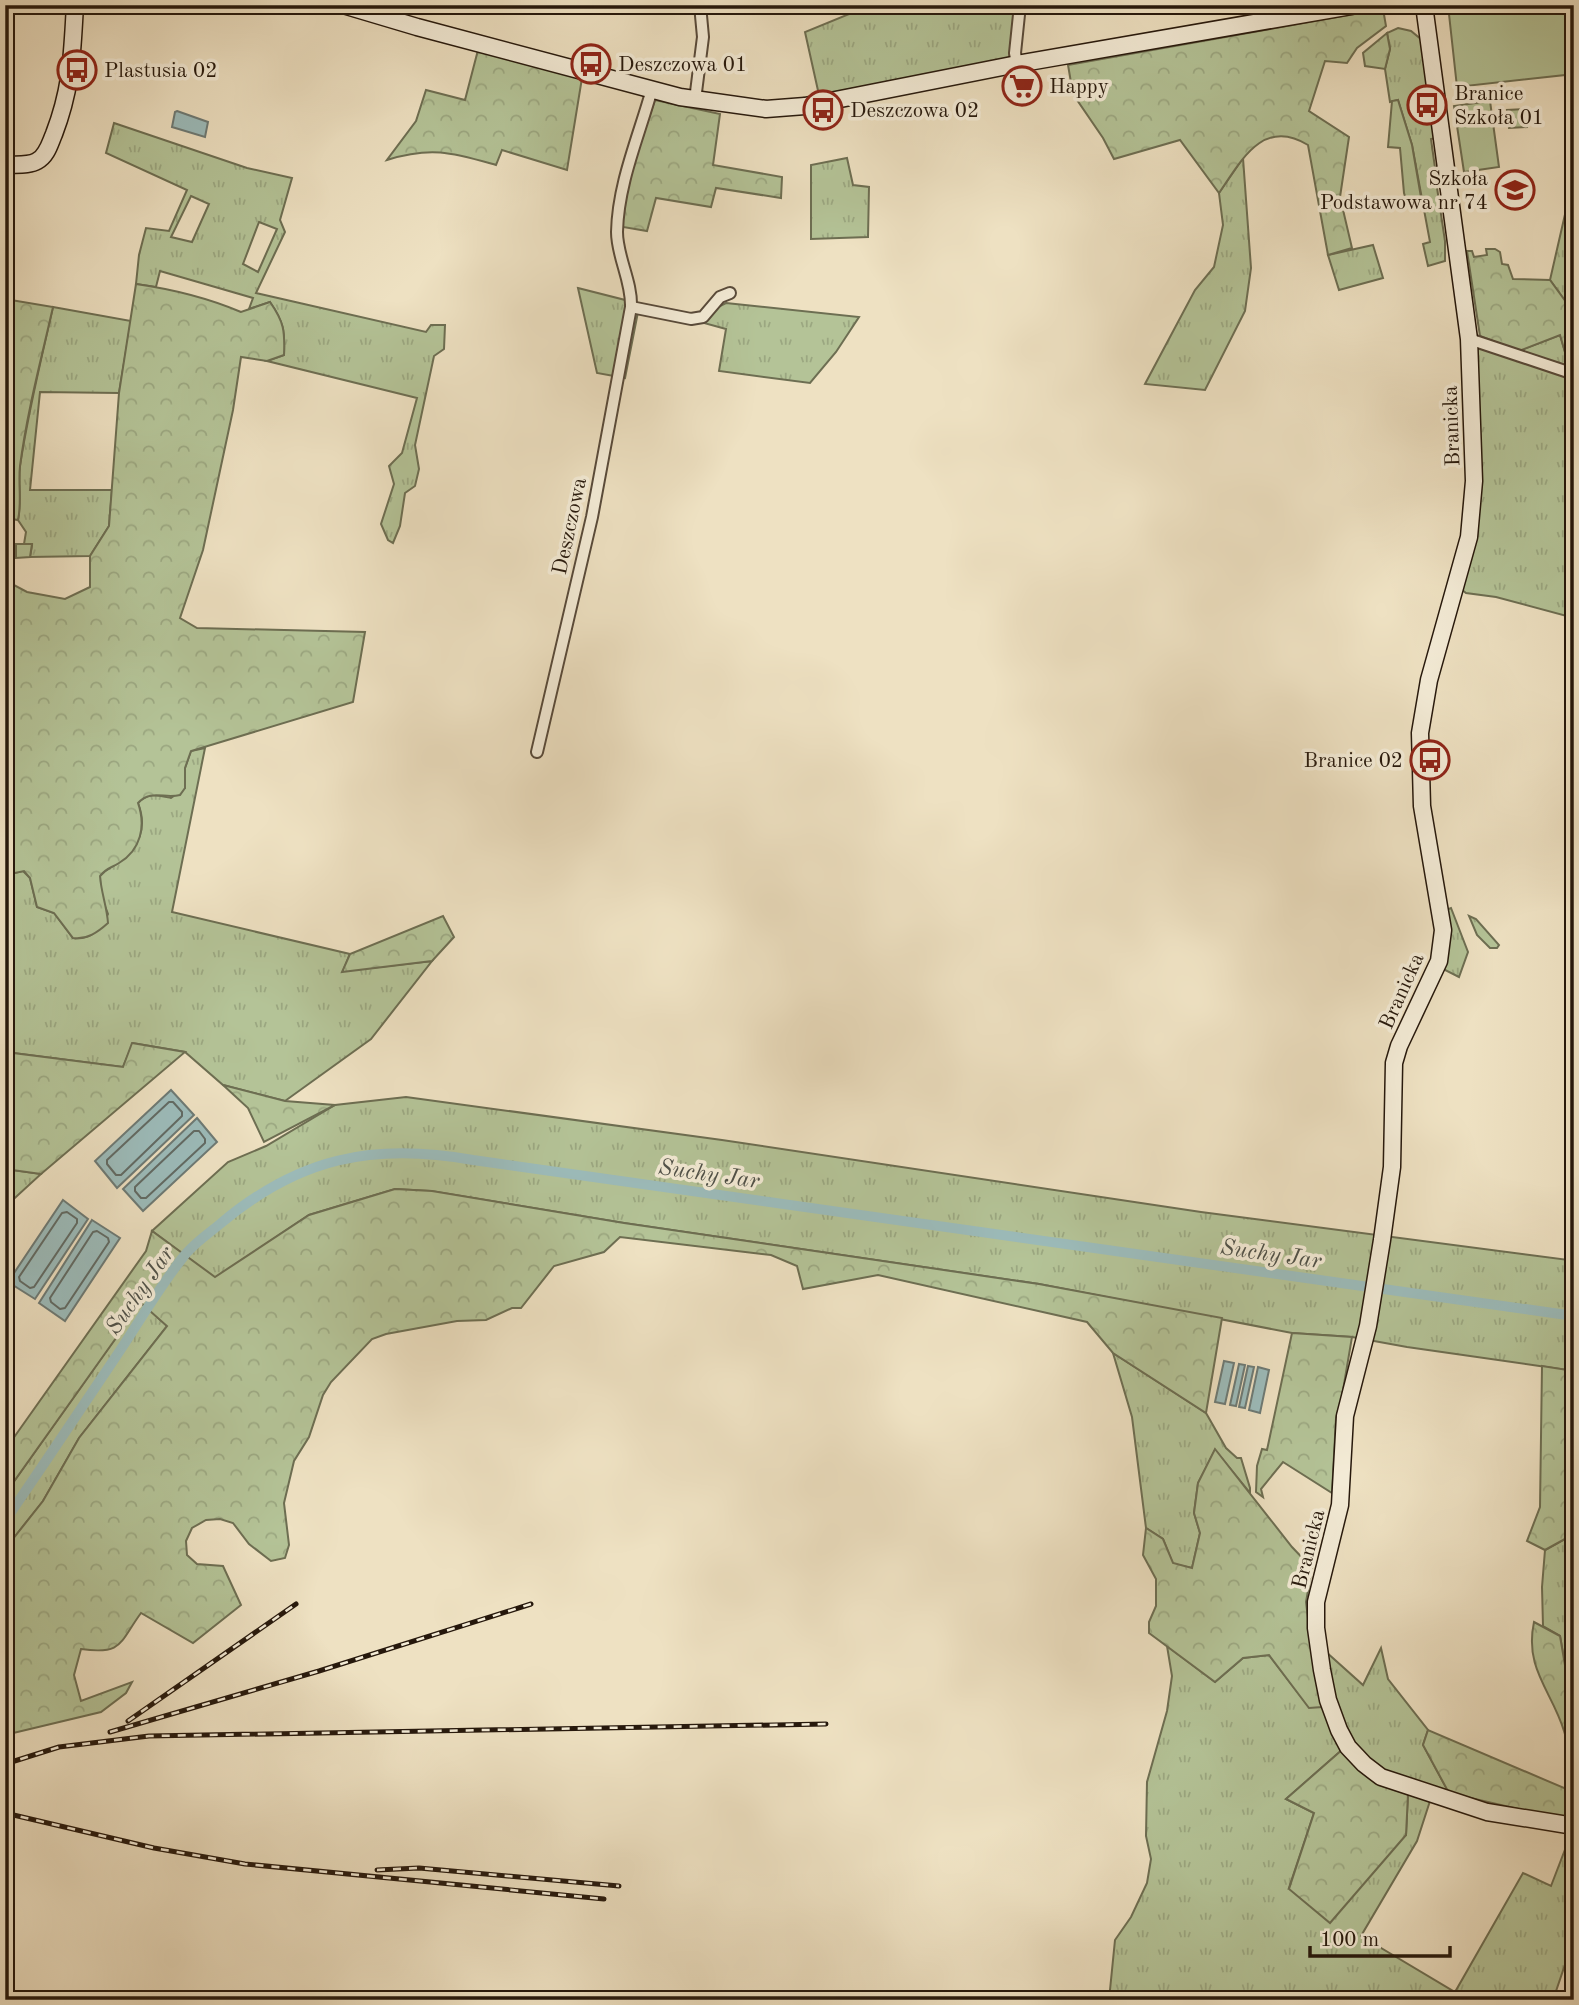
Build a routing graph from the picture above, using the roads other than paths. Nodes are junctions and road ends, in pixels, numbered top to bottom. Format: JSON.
{"nodes":[{"id":1,"x":75,"y":5,"type":"edge"},
{"id":2,"x":343,"y":5,"type":"edge"},
{"id":3,"x":700,"y":5,"type":"edge"},
{"id":4,"x":1020,"y":5,"type":"edge"},
{"id":5,"x":1357,"y":5,"type":"edge"},
{"id":6,"x":1424,"y":5,"type":"edge"},
{"id":7,"x":1017,"y":64,"type":"junction"},
{"id":8,"x":652,"y":89,"type":"junction"},
{"id":9,"x":695,"y":100,"type":"junction"},
{"id":10,"x":5,"y":165,"type":"edge"},
{"id":11,"x":730,"y":293,"type":"dead end"},
{"id":12,"x":631,"y":307,"type":"junction"},
{"id":13,"x":1469,"y":339,"type":"junction"},
{"id":14,"x":1574,"y":374,"type":"edge"},
{"id":15,"x":537,"y":751,"type":"dead end"},
{"id":16,"x":1574,"y":1826,"type":"edge"}],
"edges":[{"from":1,"to":10,"type":"street"},
{"from":2,"to":8,"type":"street"},
{"from":3,"to":9,"type":"street"},
{"from":4,"to":7,"type":"street"},
{"from":5,"to":7,"type":"street"},
{"from":6,"to":13,"type":"street","name":"Branicka"},
{"from":7,"to":9,"type":"street"},
{"from":8,"to":9,"type":"street"},
{"from":8,"to":12,"type":"street","name":"Deszczowa"},
{"from":11,"to":12,"type":"street"},
{"from":12,"to":15,"type":"street","name":"Deszczowa"},
{"from":13,"to":14,"type":"street"},
{"from":13,"to":16,"type":"street","name":"Branicka"}]}
